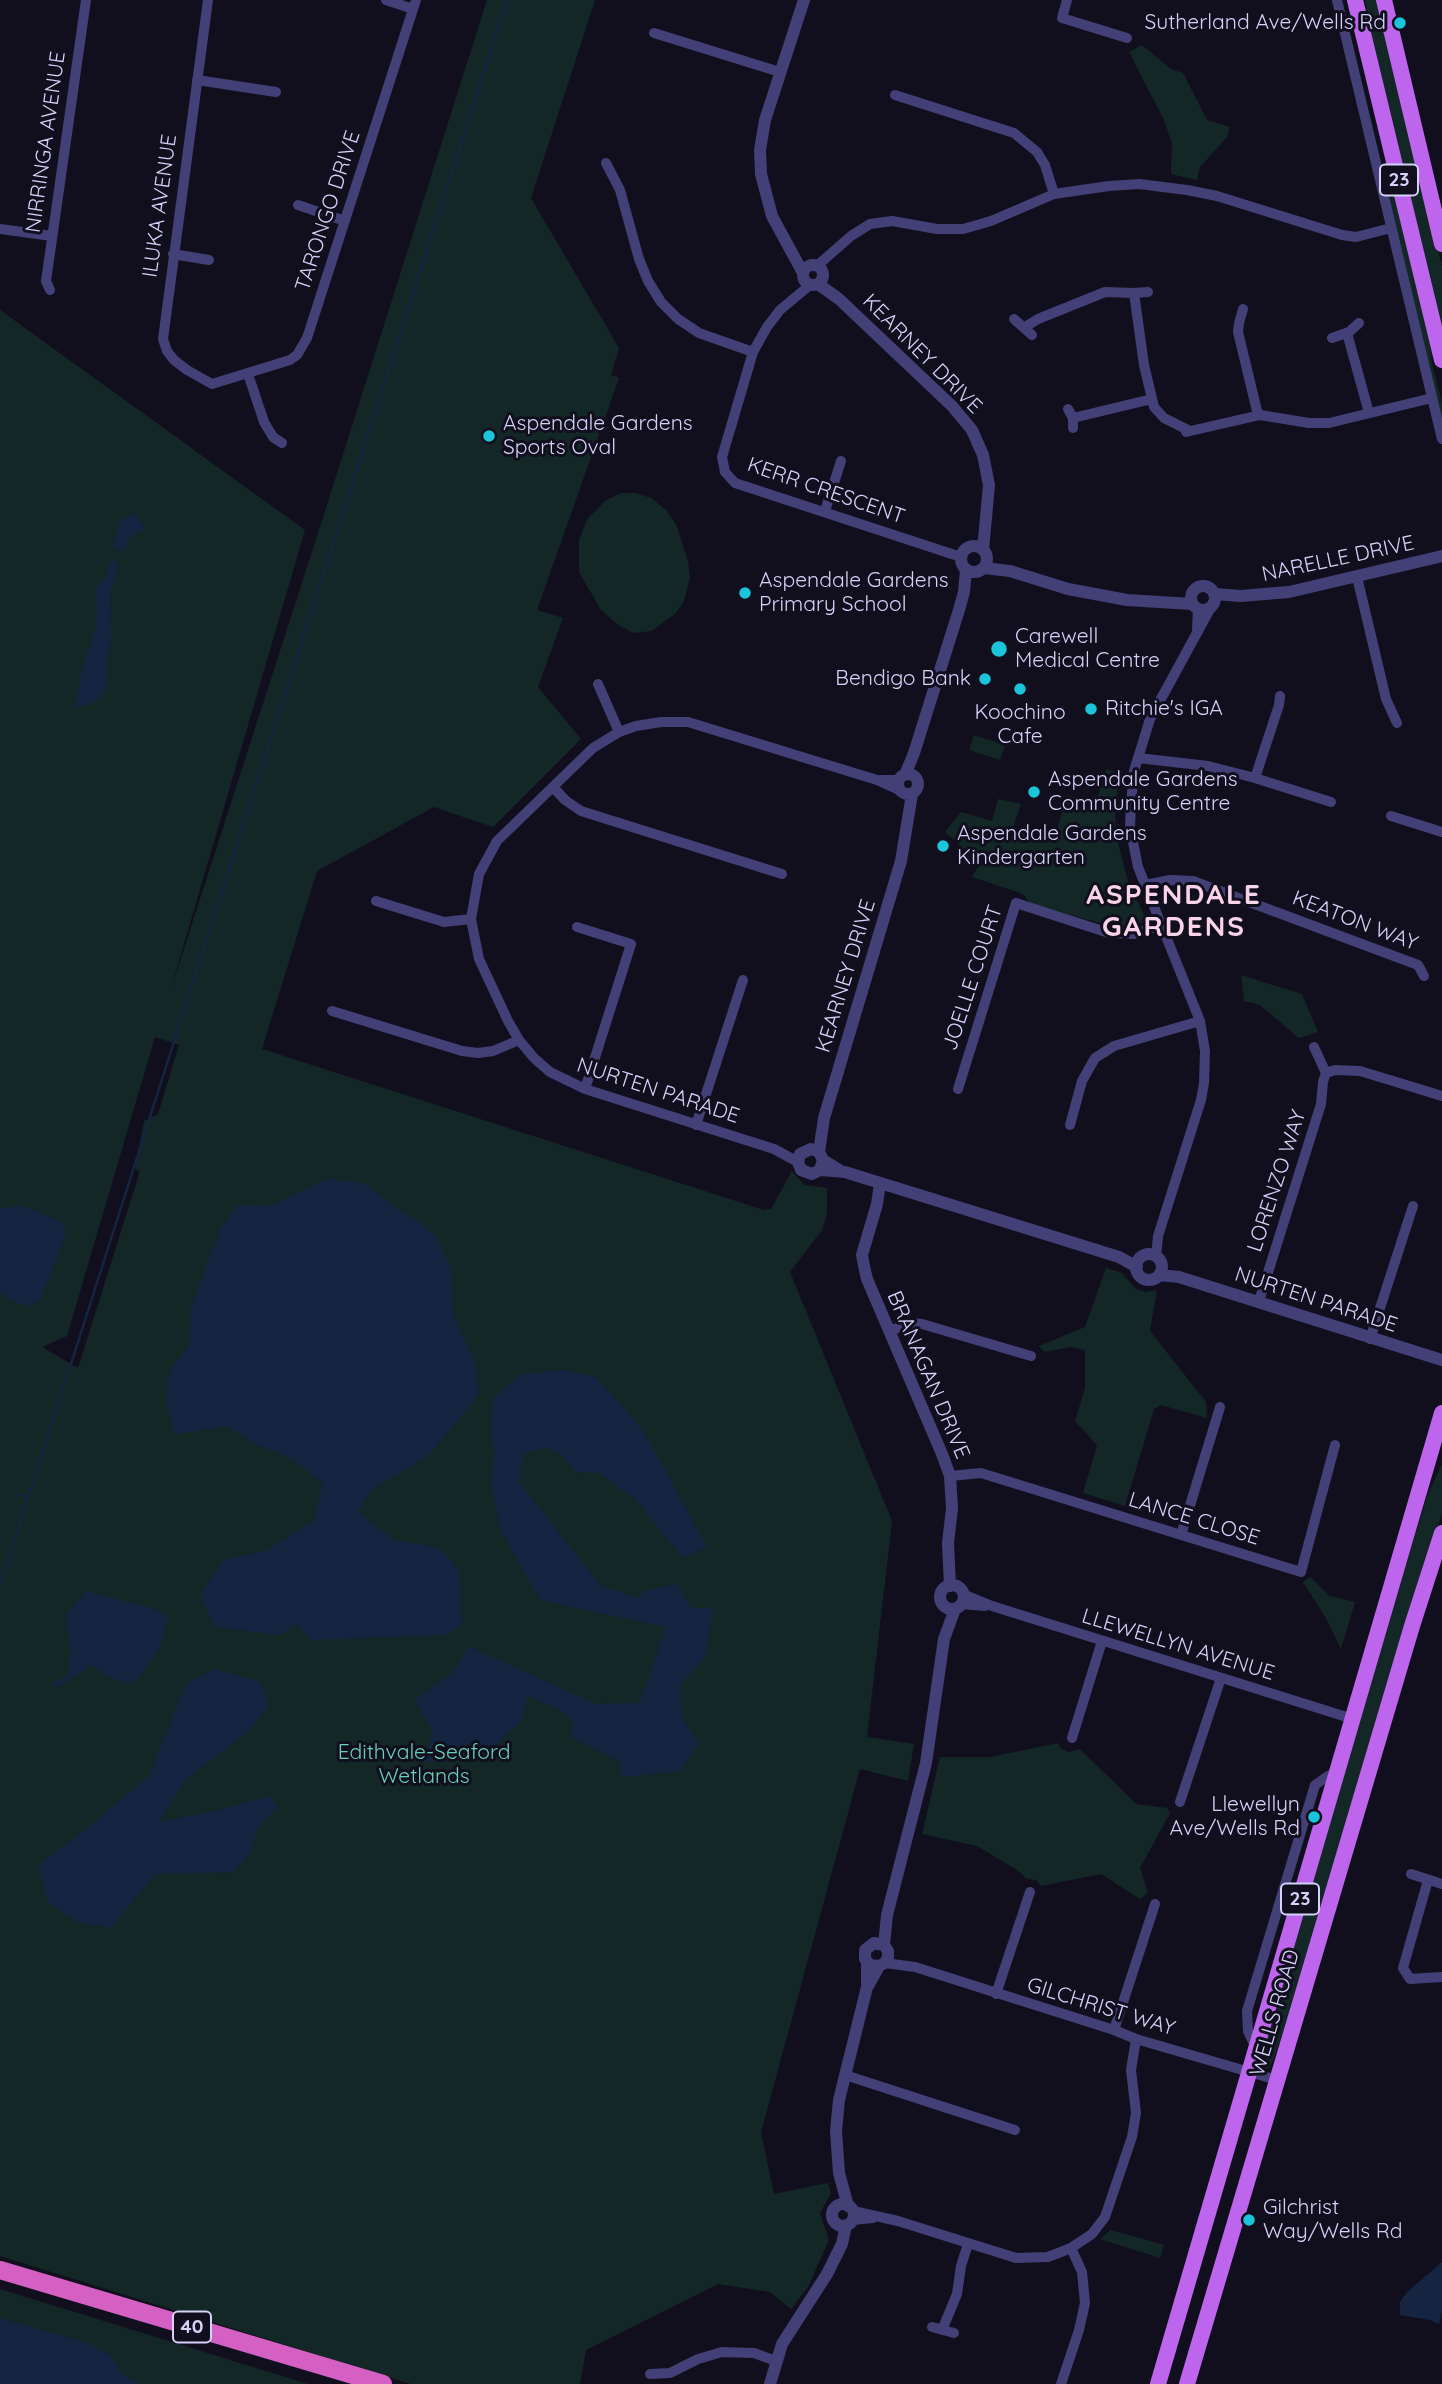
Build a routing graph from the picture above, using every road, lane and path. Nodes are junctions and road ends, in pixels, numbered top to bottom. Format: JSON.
{"nodes":[{"id":1,"x":86,"y":0,"type":"edge"},
{"id":2,"x":208,"y":0,"type":"edge"},
{"id":3,"x":386,"y":0,"type":"edge"},
{"id":4,"x":804,"y":0,"type":"edge"},
{"id":5,"x":1068,"y":0,"type":"edge"},
{"id":6,"x":1337,"y":0,"type":"edge"},
{"id":7,"x":1355,"y":0,"type":"edge"},
{"id":8,"x":1384,"y":0,"type":"edge"},
{"id":9,"x":415,"y":4,"type":"edge"},
{"id":10,"x":654,"y":33,"type":"dead end"},
{"id":11,"x":1127,"y":38,"type":"dead end"},
{"id":12,"x":780,"y":72,"type":"junction"},
{"id":13,"x":197,"y":80,"type":"junction"},
{"id":14,"x":276,"y":92,"type":"dead end"},
{"id":15,"x":895,"y":95,"type":"dead end"},
{"id":16,"x":607,"y":163,"type":"dead end"},
{"id":17,"x":1398,"y":180,"type":"junction"},
{"id":18,"x":1054,"y":194,"type":"junction"},
{"id":19,"x":1384,"y":200,"type":"junction"},
{"id":20,"x":298,"y":205,"type":"dead end"},
{"id":21,"x":345,"y":221,"type":"junction"},
{"id":22,"x":1391,"y":228,"type":"junction"},
{"id":23,"x":0,"y":229,"type":"edge"},
{"id":24,"x":52,"y":236,"type":"junction"},
{"id":25,"x":1442,"y":244,"type":"edge"},
{"id":26,"x":173,"y":254,"type":"junction"},
{"id":27,"x":209,"y":260,"type":"dead end"},
{"id":28,"x":814,"y":275,"type":"junction"},
{"id":29,"x":50,"y":290,"type":"dead end"},
{"id":30,"x":1148,"y":292,"type":"dead end"},
{"id":31,"x":1134,"y":293,"type":"junction"},
{"id":32,"x":1243,"y":309,"type":"dead end"},
{"id":33,"x":1014,"y":319,"type":"dead end"},
{"id":34,"x":1359,"y":323,"type":"dead end"},
{"id":35,"x":1347,"y":333,"type":"junction"},
{"id":36,"x":1332,"y":338,"type":"dead end"},
{"id":37,"x":753,"y":352,"type":"junction"},
{"id":38,"x":1442,"y":360,"type":"edge"},
{"id":39,"x":248,"y":374,"type":"junction"},
{"id":40,"x":223,"y":382,"type":"joint"},
{"id":41,"x":1432,"y":398,"type":"junction"},
{"id":42,"x":1152,"y":400,"type":"junction"},
{"id":43,"x":1369,"y":413,"type":"junction"},
{"id":44,"x":1258,"y":415,"type":"junction"},
{"id":45,"x":1072,"y":419,"type":"dead end"},
{"id":46,"x":1442,"y":439,"type":"edge"},
{"id":47,"x":282,"y":443,"type":"dead end"},
{"id":48,"x":841,"y":461,"type":"dead end"},
{"id":49,"x":825,"y":511,"type":"junction"},
{"id":50,"x":1442,"y":556,"type":"edge"},
{"id":51,"x":974,"y":559,"type":"junction"},
{"id":52,"x":1357,"y":576,"type":"junction"},
{"id":53,"x":1204,"y":602,"type":"junction"},
{"id":54,"x":598,"y":684,"type":"dead end"},
{"id":55,"x":1280,"y":696,"type":"dead end"},
{"id":56,"x":1397,"y":723,"type":"dead end"},
{"id":57,"x":619,"y":732,"type":"junction"},
{"id":58,"x":1138,"y":758,"type":"junction"},
{"id":59,"x":1255,"y":778,"type":"junction"},
{"id":60,"x":905,"y":785,"type":"junction"},
{"id":61,"x":552,"y":787,"type":"junction"},
{"id":62,"x":1331,"y":802,"type":"dead end"},
{"id":63,"x":1391,"y":816,"type":"dead end"},
{"id":64,"x":1442,"y":832,"type":"edge"},
{"id":65,"x":782,"y":874,"type":"dead end"},
{"id":66,"x":1145,"y":885,"type":"junction"},
{"id":67,"x":376,"y":901,"type":"dead end"},
{"id":68,"x":471,"y":919,"type":"junction"},
{"id":69,"x":1161,"y":925,"type":"junction"},
{"id":70,"x":577,"y":927,"type":"dead end"},
{"id":71,"x":1424,"y":976,"type":"dead end"},
{"id":72,"x":743,"y":980,"type":"dead end"},
{"id":73,"x":332,"y":1011,"type":"dead end"},
{"id":74,"x":1200,"y":1021,"type":"junction"},
{"id":75,"x":519,"y":1040,"type":"junction"},
{"id":76,"x":1314,"y":1047,"type":"dead end"},
{"id":77,"x":1326,"y":1073,"type":"junction"},
{"id":78,"x":958,"y":1088,"type":"dead end"},
{"id":79,"x":584,"y":1089,"type":"junction"},
{"id":80,"x":1442,"y":1096,"type":"edge"},
{"id":81,"x":696,"y":1125,"type":"junction"},
{"id":82,"x":1070,"y":1125,"type":"dead end"},
{"id":83,"x":812,"y":1158,"type":"junction"},
{"id":84,"x":883,"y":1184,"type":"junction"},
{"id":85,"x":1413,"y":1206,"type":"dead end"},
{"id":86,"x":1150,"y":1263,"type":"junction"},
{"id":87,"x":1259,"y":1301,"type":"junction"},
{"id":88,"x":890,"y":1331,"type":"junction"},
{"id":89,"x":1370,"y":1339,"type":"junction"},
{"id":90,"x":1031,"y":1356,"type":"dead end"},
{"id":91,"x":1442,"y":1360,"type":"edge"},
{"id":92,"x":1220,"y":1407,"type":"dead end"},
{"id":93,"x":1442,"y":1413,"type":"edge"},
{"id":94,"x":1335,"y":1445,"type":"dead end"},
{"id":95,"x":950,"y":1476,"type":"junction"},
{"id":96,"x":1442,"y":1533,"type":"edge"},
{"id":97,"x":1181,"y":1535,"type":"junction"},
{"id":98,"x":956,"y":1598,"type":"junction"},
{"id":99,"x":1101,"y":1641,"type":"junction"},
{"id":100,"x":1221,"y":1678,"type":"junction"},
{"id":101,"x":1353,"y":1719,"type":"junction"},
{"id":102,"x":1072,"y":1738,"type":"dead end"},
{"id":103,"x":1180,"y":1802,"type":"dead end"},
{"id":104,"x":1411,"y":1874,"type":"dead end"},
{"id":105,"x":1428,"y":1880,"type":"junction"},
{"id":106,"x":1442,"y":1884,"type":"edge"},
{"id":107,"x":1030,"y":1892,"type":"dead end"},
{"id":108,"x":1155,"y":1904,"type":"dead end"},
{"id":109,"x":880,"y":1956,"type":"junction"},
{"id":110,"x":1442,"y":1977,"type":"edge"},
{"id":111,"x":996,"y":1994,"type":"junction"},
{"id":112,"x":1114,"y":2030,"type":"junction"},
{"id":113,"x":1136,"y":2039,"type":"junction"},
{"id":114,"x":1248,"y":2071,"type":"junction"},
{"id":115,"x":845,"y":2075,"type":"junction"},
{"id":116,"x":1277,"y":2080,"type":"junction"},
{"id":117,"x":1015,"y":2130,"type":"dead end"},
{"id":118,"x":848,"y":2214,"type":"junction"},
{"id":119,"x":968,"y":2244,"type":"junction"},
{"id":120,"x":1071,"y":2248,"type":"junction"},
{"id":121,"x":835,"y":2256,"type":"junction"},
{"id":122,"x":0,"y":2270,"type":"edge"},
{"id":123,"x":954,"y":2333,"type":"dead end"},
{"id":124,"x":776,"y":2361,"type":"junction"},
{"id":125,"x":650,"y":2374,"type":"dead end"},
{"id":126,"x":383,"y":2384,"type":"edge"},
{"id":127,"x":770,"y":2384,"type":"edge"},
{"id":128,"x":1061,"y":2384,"type":"edge"},
{"id":129,"x":1158,"y":2384,"type":"edge"},
{"id":130,"x":1187,"y":2384,"type":"edge"}],
"edges":[{"from":1,"to":24,"type":"street","name":"NIRRINGA AVENUE"},
{"from":2,"to":13,"type":"street","name":"ILUKA AVENUE"},
{"from":3,"to":9,"type":"street"},
{"from":4,"to":12,"type":"street","name":"KEARNEY DRIVE"},
{"from":5,"to":11,"type":"street"},
{"from":6,"to":19,"type":"street"},
{"from":7,"to":17,"type":"main road","number":"23"},
{"from":8,"to":25,"type":"main road","number":"23"},
{"from":9,"to":21,"type":"street","name":"TARONGO DRIVE"},
{"from":10,"to":12,"type":"street"},
{"from":12,"to":28,"type":"street","name":"KEARNEY DRIVE"},
{"from":13,"to":14,"type":"street"},
{"from":13,"to":26,"type":"street","name":"ILUKA AVENUE"},
{"from":15,"to":18,"type":"street"},
{"from":16,"to":37,"type":"street"},
{"from":17,"to":19,"type":"street"},
{"from":17,"to":38,"type":"main road","number":"23"},
{"from":18,"to":22,"type":"street","name":"KERR CRESCENT"},
{"from":18,"to":28,"type":"street","name":"KERR CRESCENT"},
{"from":19,"to":22,"type":"street"},
{"from":20,"to":21,"type":"street"},
{"from":21,"to":39,"type":"street","name":"TARONGO DRIVE"},
{"from":22,"to":41,"type":"street"},
{"from":23,"to":24,"type":"street"},
{"from":24,"to":29,"type":"street","name":"NIRRINGA AVENUE"},
{"from":26,"to":27,"type":"street"},
{"from":26,"to":40,"type":"street","name":"ILUKA AVENUE"},
{"from":28,"to":37,"type":"street","name":"KERR CRESCENT"},
{"from":28,"to":51,"type":"street","name":"KEARNEY DRIVE"},
{"from":30,"to":31,"type":"street"},
{"from":31,"to":33,"type":"street"},
{"from":31,"to":42,"type":"street"},
{"from":32,"to":44,"type":"street"},
{"from":34,"to":35,"type":"street"},
{"from":35,"to":36,"type":"street"},
{"from":35,"to":43,"type":"street"},
{"from":37,"to":49,"type":"street","name":"KERR CRESCENT"},
{"from":39,"to":40,"type":"street","name":"TARONGO DRIVE"},
{"from":39,"to":47,"type":"street"},
{"from":41,"to":43,"type":"street"},
{"from":41,"to":46,"type":"street"},
{"from":42,"to":44,"type":"street"},
{"from":42,"to":45,"type":"street"},
{"from":43,"to":44,"type":"street"},
{"from":48,"to":49,"type":"street"},
{"from":49,"to":51,"type":"street","name":"KERR CRESCENT"},
{"from":50,"to":52,"type":"street","name":"NARELLE DRIVE"},
{"from":51,"to":53,"type":"street","name":"NARELLE DRIVE"},
{"from":51,"to":60,"type":"street","name":"KEARNEY DRIVE"},
{"from":52,"to":53,"type":"street","name":"NARELLE DRIVE"},
{"from":52,"to":56,"type":"street"},
{"from":53,"to":58,"type":"street"},
{"from":54,"to":57,"type":"street"},
{"from":55,"to":59,"type":"street"},
{"from":57,"to":60,"type":"street","name":"NURTEN PARADE"},
{"from":57,"to":61,"type":"street","name":"NURTEN PARADE"},
{"from":58,"to":59,"type":"street"},
{"from":58,"to":66,"type":"street"},
{"from":59,"to":62,"type":"street"},
{"from":60,"to":83,"type":"street","name":"KEARNEY DRIVE"},
{"from":61,"to":65,"type":"street"},
{"from":61,"to":68,"type":"street","name":"NURTEN PARADE"},
{"from":63,"to":64,"type":"street"},
{"from":66,"to":69,"type":"street"},
{"from":66,"to":71,"type":"street","name":"KEATON WAY"},
{"from":67,"to":68,"type":"street"},
{"from":68,"to":75,"type":"street","name":"NURTEN PARADE"},
{"from":69,"to":74,"type":"street"},
{"from":69,"to":78,"type":"street","name":"JOELLE COURT"},
{"from":70,"to":79,"type":"street"},
{"from":72,"to":81,"type":"street"},
{"from":73,"to":75,"type":"street"},
{"from":74,"to":82,"type":"street"},
{"from":74,"to":86,"type":"street"},
{"from":75,"to":79,"type":"street","name":"NURTEN PARADE"},
{"from":76,"to":77,"type":"street"},
{"from":77,"to":80,"type":"street"},
{"from":77,"to":87,"type":"street","name":"LORENZO WAY"},
{"from":79,"to":81,"type":"street","name":"NURTEN PARADE"},
{"from":81,"to":83,"type":"street","name":"NURTEN PARADE"},
{"from":83,"to":84,"type":"street","name":"NURTEN PARADE"},
{"from":84,"to":86,"type":"street","name":"NURTEN PARADE"},
{"from":84,"to":88,"type":"street","name":"BRANAGAN DRIVE"},
{"from":85,"to":89,"type":"street"},
{"from":86,"to":87,"type":"street","name":"NURTEN PARADE"},
{"from":87,"to":89,"type":"street","name":"NURTEN PARADE"},
{"from":88,"to":90,"type":"street"},
{"from":88,"to":95,"type":"street","name":"BRANAGAN DRIVE"},
{"from":89,"to":91,"type":"street","name":"NURTEN PARADE"},
{"from":92,"to":97,"type":"street"},
{"from":93,"to":101,"type":"main road","name":"WELLS ROAD","number":"23"},
{"from":94,"to":97,"type":"street","name":"LANCE CLOSE"},
{"from":95,"to":97,"type":"street","name":"LANCE CLOSE"},
{"from":95,"to":98,"type":"street","name":"BRANAGAN DRIVE"},
{"from":96,"to":116,"type":"main road","name":"WELLS ROAD","number":"23"},
{"from":98,"to":99,"type":"street","name":"LLEWELLYN AVENUE"},
{"from":98,"to":109,"type":"street","name":"BRANAGAN DRIVE"},
{"from":99,"to":100,"type":"street","name":"LLEWELLYN AVENUE"},
{"from":99,"to":102,"type":"street"},
{"from":100,"to":101,"type":"street","name":"LLEWELLYN AVENUE"},
{"from":100,"to":103,"type":"street"},
{"from":101,"to":114,"type":"main road","name":"WELLS ROAD","number":"23"},
{"from":104,"to":105,"type":"street"},
{"from":105,"to":106,"type":"street"},
{"from":105,"to":110,"type":"street"},
{"from":107,"to":111,"type":"street"},
{"from":108,"to":112,"type":"street"},
{"from":109,"to":111,"type":"street","name":"GILCHRIST WAY"},
{"from":109,"to":115,"type":"street","name":"BRANAGAN DRIVE"},
{"from":111,"to":112,"type":"street","name":"GILCHRIST WAY"},
{"from":112,"to":113,"type":"street","name":"GILCHRIST WAY"},
{"from":113,"to":114,"type":"street","name":"GILCHRIST WAY"},
{"from":113,"to":120,"type":"street"},
{"from":114,"to":116,"type":"street","name":"GILCHRIST WAY"},
{"from":114,"to":129,"type":"main road","name":"WELLS ROAD","number":"23"},
{"from":115,"to":117,"type":"street"},
{"from":115,"to":118,"type":"street","name":"BRANAGAN DRIVE"},
{"from":116,"to":130,"type":"main road","name":"WELLS ROAD","number":"23"},
{"from":118,"to":119,"type":"street"},
{"from":118,"to":121,"type":"street","name":"BRANAGAN DRIVE"},
{"from":118,"to":121,"type":"street","name":"BRANAGAN DRIVE"},
{"from":119,"to":120,"type":"street"},
{"from":119,"to":123,"type":"street"},
{"from":120,"to":128,"type":"street"},
{"from":121,"to":124,"type":"street","name":"BRANAGAN DRIVE"},
{"from":122,"to":126,"type":"highway","number":"40"},
{"from":124,"to":125,"type":"street"},
{"from":124,"to":127,"type":"street","name":"BRANAGAN DRIVE"}]}
